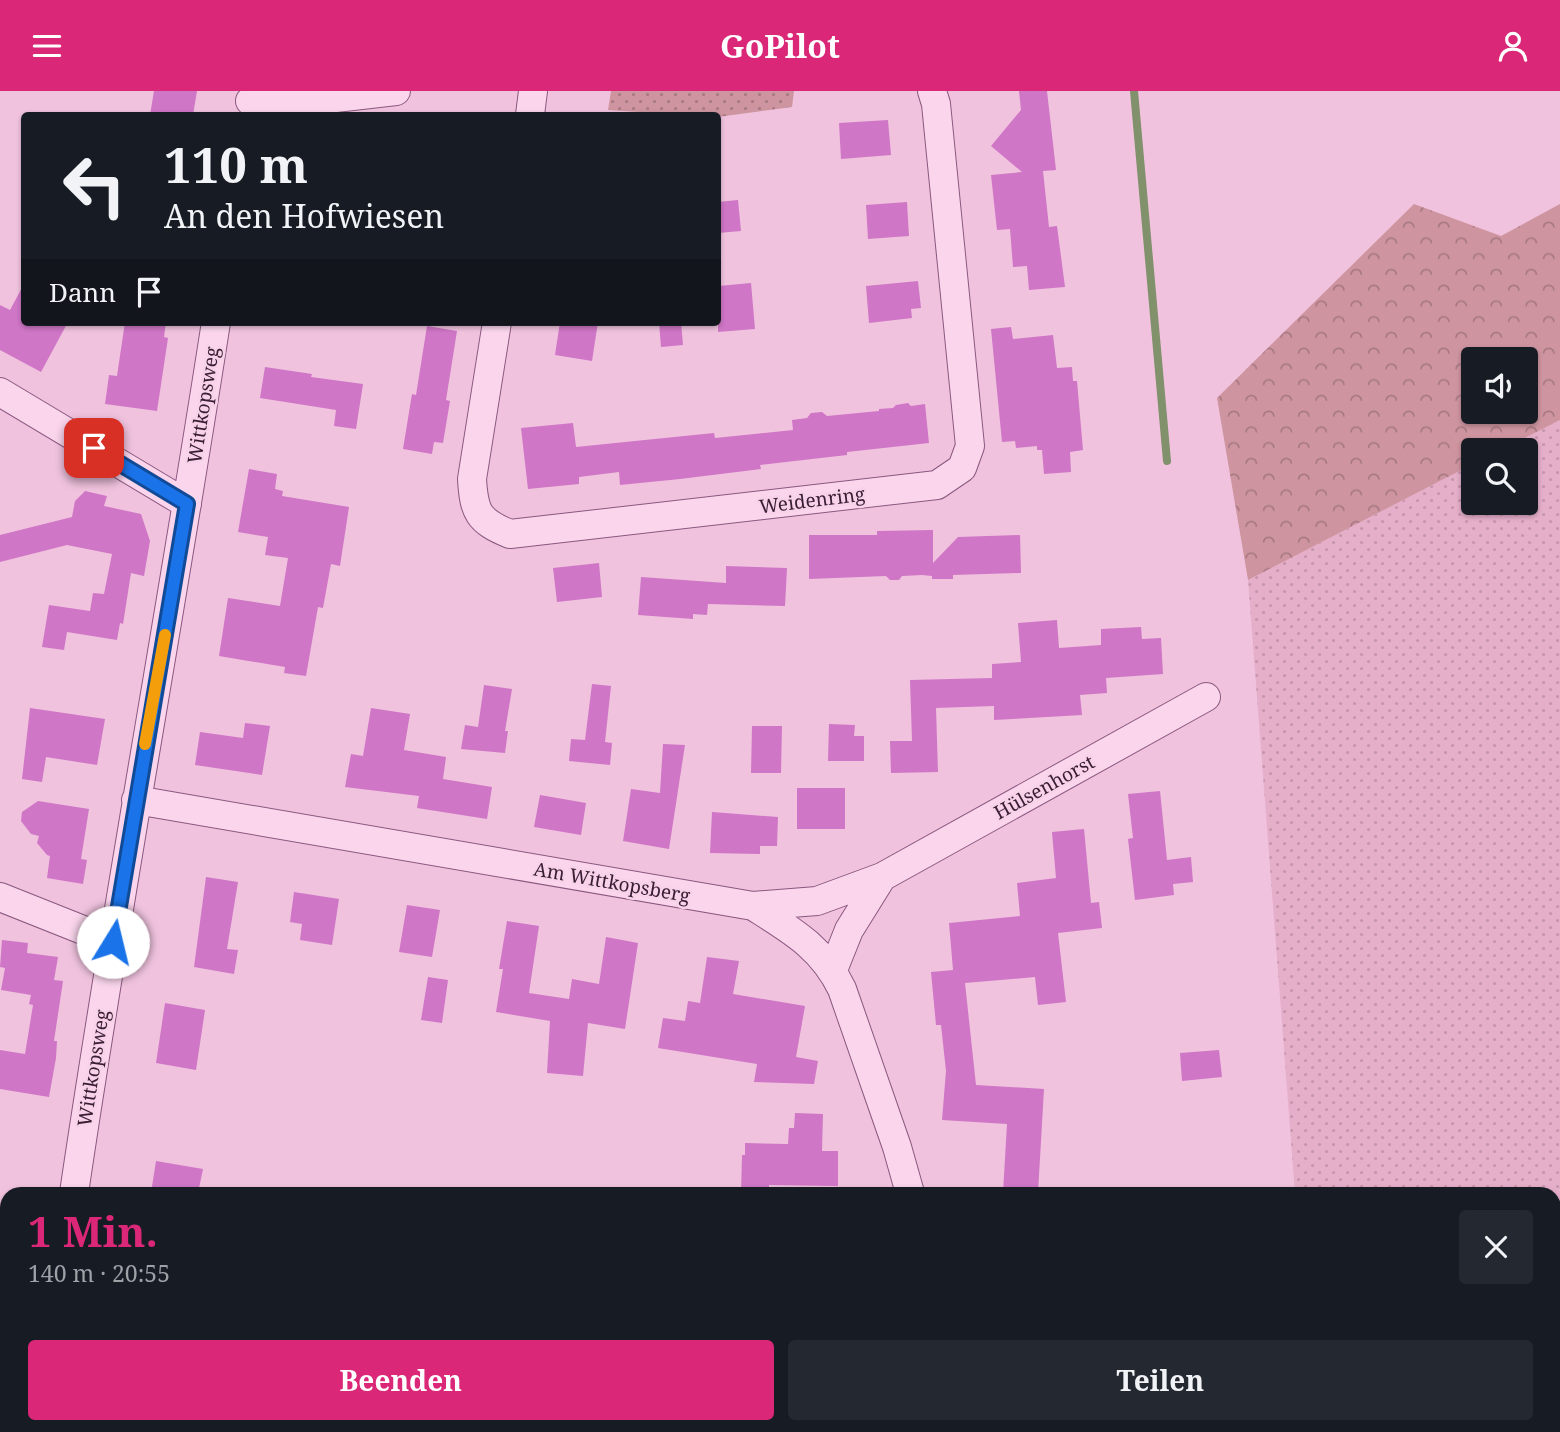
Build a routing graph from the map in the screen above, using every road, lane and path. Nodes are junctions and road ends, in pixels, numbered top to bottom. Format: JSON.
{"nodes":[{"id":1,"x":396,"y":91,"type":"edge"},
{"id":2,"x":533,"y":91,"type":"edge"},
{"id":3,"x":932,"y":91,"type":"edge"},
{"id":4,"x":250,"y":102,"type":"edge"},
{"id":5,"x":530,"y":112,"type":"edge"},
{"id":6,"x":215,"y":326,"type":"edge"},
{"id":7,"x":496,"y":326,"type":"edge"},
{"id":8,"x":0,"y":392,"type":"edge"},
{"id":9,"x":187,"y":504,"type":"junction"},
{"id":10,"x":1206,"y":697,"type":"dead end"},
{"id":11,"x":136,"y":800,"type":"junction"},
{"id":12,"x":881,"y":877,"type":"junction"},
{"id":13,"x":0,"y":897,"type":"edge"},
{"id":14,"x":753,"y":906,"type":"junction"},
{"id":15,"x":113,"y":942,"type":"junction"},
{"id":16,"x":833,"y":970,"type":"junction"},
{"id":17,"x":75,"y":1187,"type":"edge"},
{"id":18,"x":908,"y":1187,"type":"edge"}],
"edges":[{"from":1,"to":4,"type":"street"},
{"from":2,"to":5,"type":"street"},
{"from":3,"to":7,"type":"street","name":"Weidenring"},
{"from":6,"to":9,"type":"street","name":"Wittkopsweg"},
{"from":8,"to":9,"type":"street"},
{"from":9,"to":11,"type":"street","name":"Wittkopsweg"},
{"from":10,"to":12,"type":"street","name":"Hülsenhorst"},
{"from":11,"to":14,"type":"street","name":"Am Wittkopsberg"},
{"from":11,"to":15,"type":"street","name":"Wittkopsweg"},
{"from":12,"to":14,"type":"street","name":"Hülsenhorst"},
{"from":12,"to":16,"type":"street","name":"Hülsenhorst"},
{"from":13,"to":15,"type":"street"},
{"from":14,"to":16,"type":"street","name":"Am Wittkopsberg"},
{"from":15,"to":17,"type":"street","name":"Wittkopsweg"},
{"from":16,"to":18,"type":"street","name":"Am Wittkopsberg"}]}
